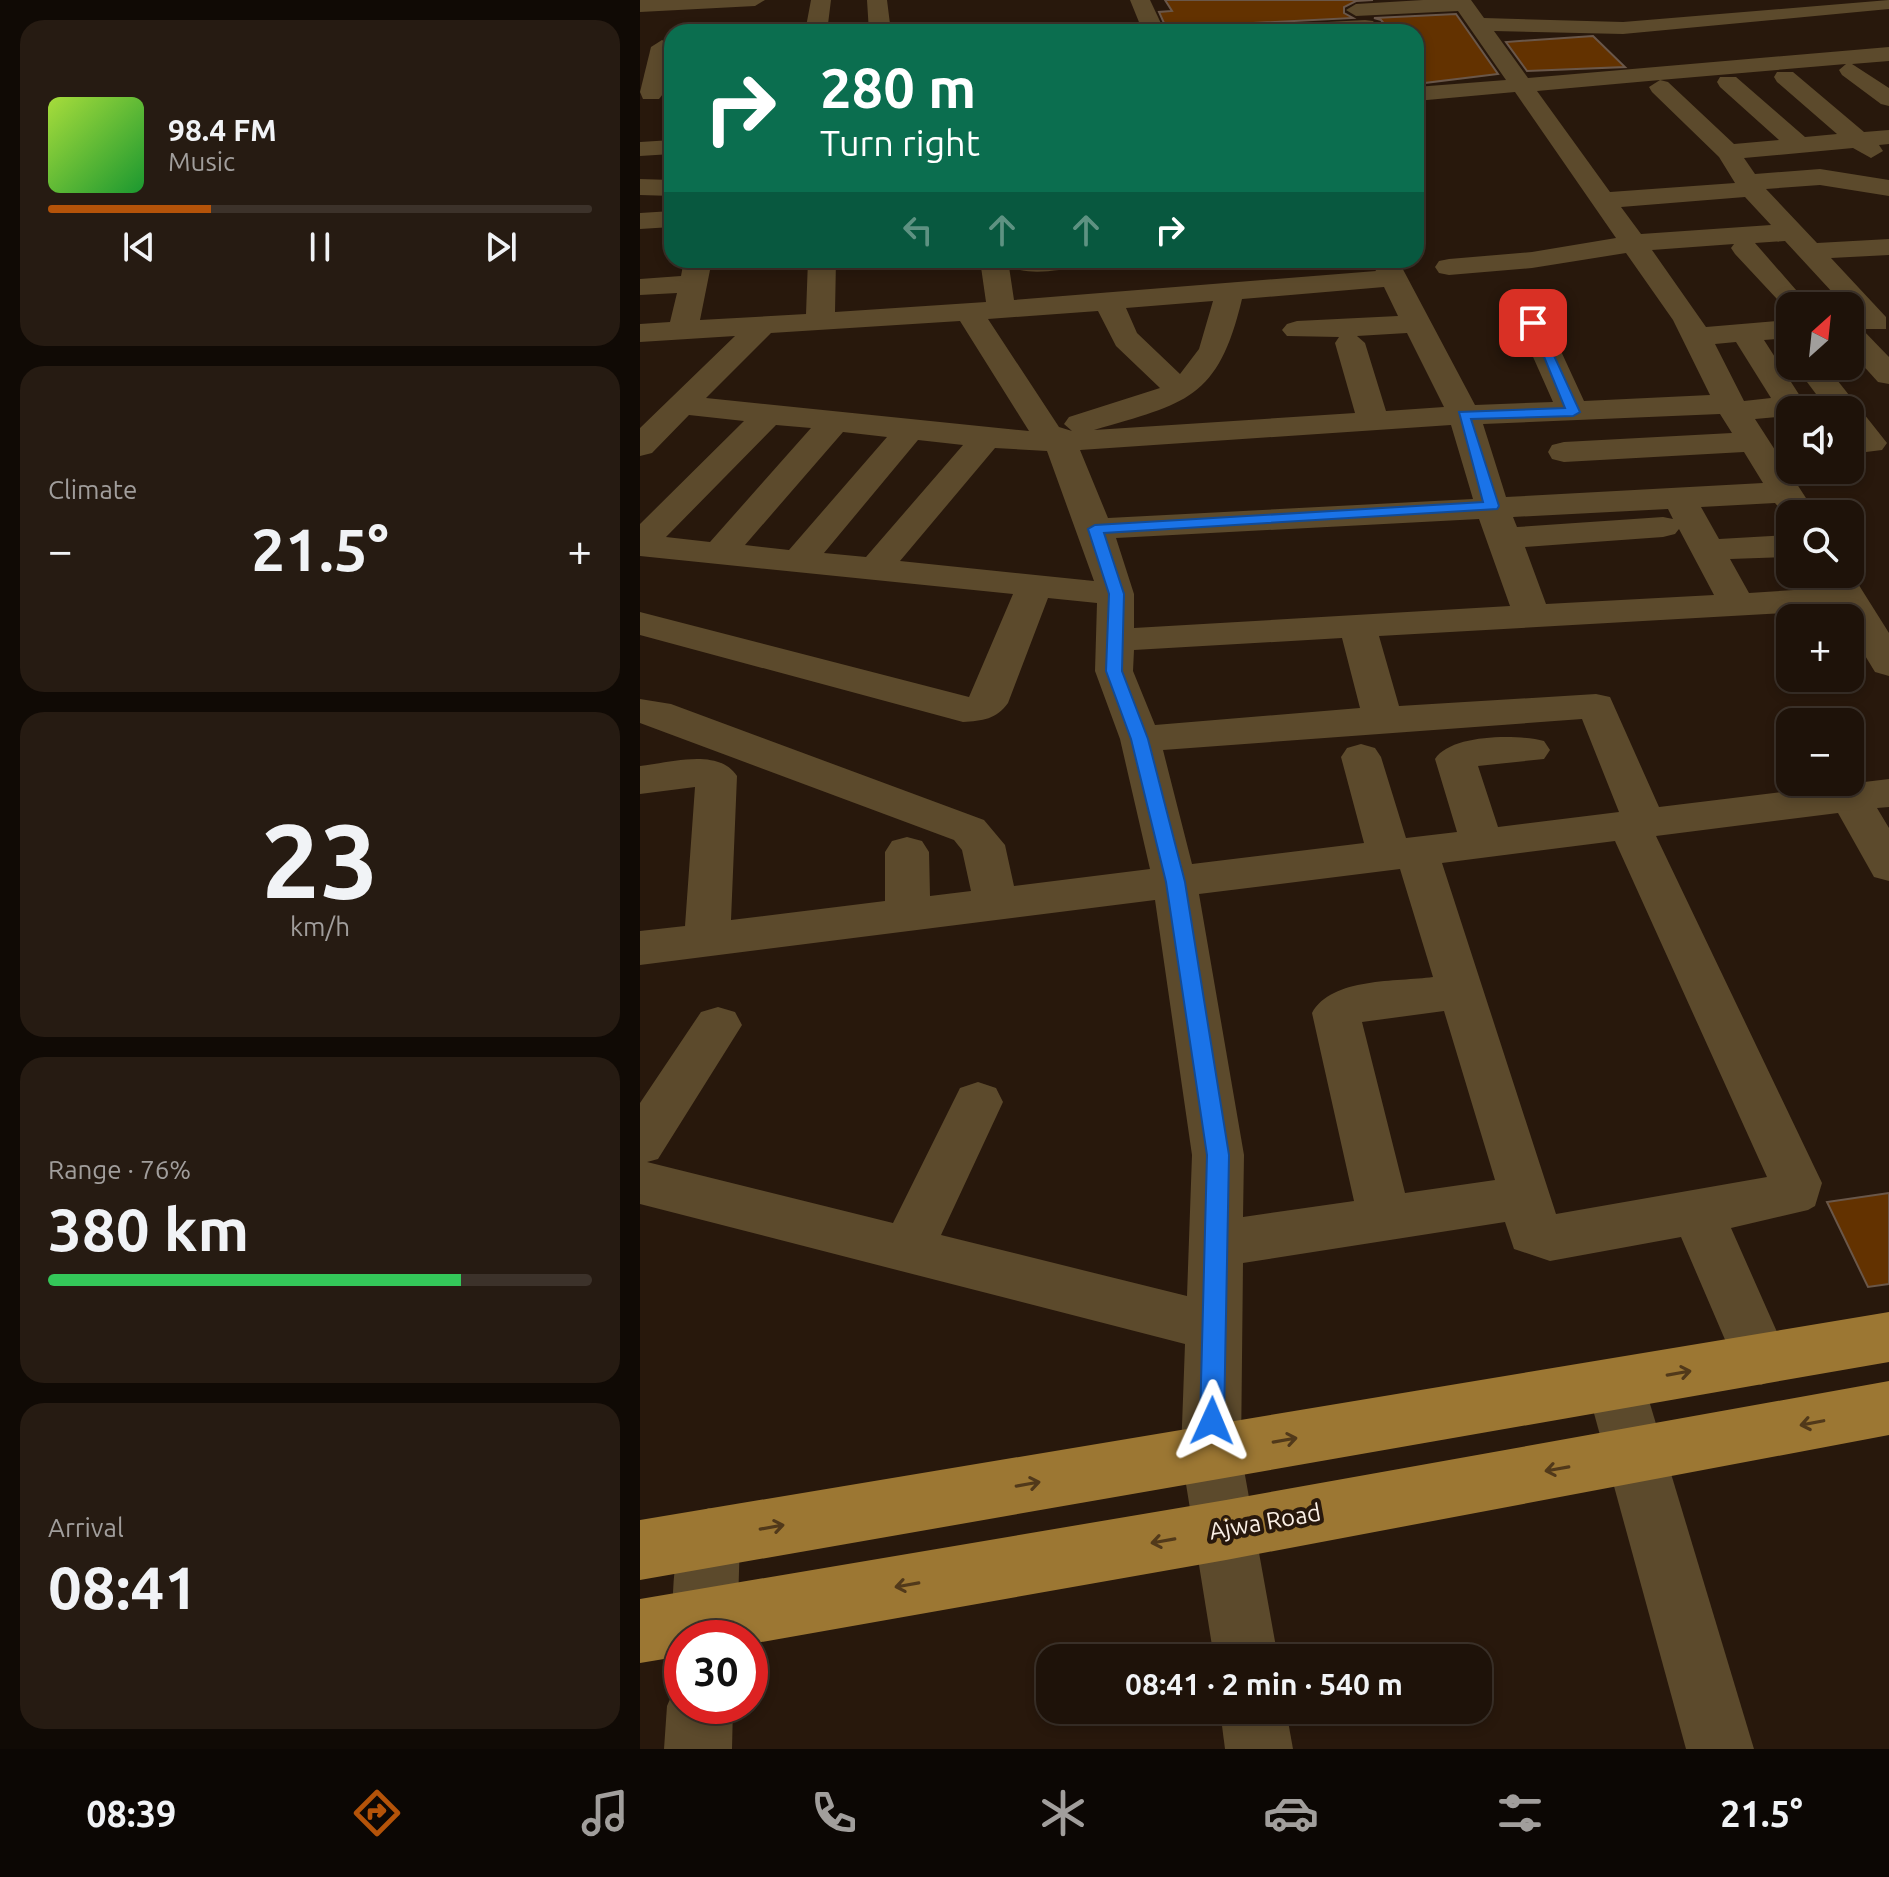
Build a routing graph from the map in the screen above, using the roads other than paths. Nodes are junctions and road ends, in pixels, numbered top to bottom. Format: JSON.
{"nodes":[{"id":1,"x":755,"y":0,"type":"edge"},
{"id":2,"x":821,"y":0,"type":"edge"},
{"id":3,"x":877,"y":0,"type":"edge"},
{"id":4,"x":1140,"y":0,"type":"edge"},
{"id":5,"x":1462,"y":2,"type":"edge"},
{"id":6,"x":1874,"y":2,"type":"edge"},
{"id":7,"x":640,"y":6,"type":"edge"},
{"id":8,"x":1752,"y":7,"type":"edge"},
{"id":9,"x":1829,"y":8,"type":"junction"},
{"id":10,"x":721,"y":9,"type":"edge"},
{"id":11,"x":1639,"y":10,"type":"dead end"},
{"id":12,"x":1243,"y":11,"type":"dead end"},
{"id":13,"x":1360,"y":17,"type":"edge"},
{"id":14,"x":1317,"y":23,"type":"edge"},
{"id":15,"x":817,"y":24,"type":"edge"},
{"id":16,"x":879,"y":24,"type":"edge"},
{"id":17,"x":1150,"y":24,"type":"edge"},
{"id":18,"x":1249,"y":24,"type":"edge"},
{"id":19,"x":1478,"y":24,"type":"junction"},
{"id":20,"x":1661,"y":24,"type":"junction"},
{"id":21,"x":1595,"y":29,"type":"junction"},
{"id":22,"x":658,"y":47,"type":"edge"},
{"id":23,"x":1889,"y":54,"type":"edge"},
{"id":24,"x":1889,"y":66,"type":"edge"},
{"id":25,"x":1836,"y":68,"type":"junction"},
{"id":26,"x":1785,"y":77,"type":"junction"},
{"id":27,"x":1654,"y":81,"type":"junction"},
{"id":28,"x":1728,"y":82,"type":"junction"},
{"id":29,"x":1527,"y":91,"type":"junction"},
{"id":30,"x":654,"y":94,"type":"edge"},
{"id":31,"x":1424,"y":94,"type":"edge"},
{"id":32,"x":1889,"y":99,"type":"edge"},
{"id":33,"x":1424,"y":104,"type":"edge"},
{"id":34,"x":1889,"y":137,"type":"edge"},
{"id":35,"x":1860,"y":141,"type":"junction"},
{"id":36,"x":1800,"y":146,"type":"junction"},
{"id":37,"x":664,"y":148,"type":"edge"},
{"id":38,"x":640,"y":149,"type":"edge"},
{"id":39,"x":1728,"y":152,"type":"junction"},
{"id":40,"x":664,"y":160,"type":"edge"},
{"id":41,"x":640,"y":161,"type":"edge"},
{"id":42,"x":1889,"y":166,"type":"edge"},
{"id":43,"x":1751,"y":185,"type":"junction"},
{"id":44,"x":640,"y":187,"type":"edge"},
{"id":45,"x":664,"y":188,"type":"edge"},
{"id":46,"x":1889,"y":188,"type":"edge"},
{"id":47,"x":1772,"y":210,"type":"junction"},
{"id":48,"x":664,"y":220,"type":"edge"},
{"id":49,"x":640,"y":221,"type":"edge"},
{"id":50,"x":1619,"y":221,"type":"junction"},
{"id":51,"x":1803,"y":242,"type":"junction"},
{"id":52,"x":1889,"y":247,"type":"edge"},
{"id":53,"x":1745,"y":248,"type":"dead end"},
{"id":54,"x":1449,"y":267,"type":"dead end"},
{"id":55,"x":822,"y":268,"type":"edge"},
{"id":56,"x":993,"y":268,"type":"edge"},
{"id":57,"x":1389,"y":269,"type":"edge"},
{"id":58,"x":696,"y":272,"type":"edge"},
{"id":59,"x":640,"y":287,"type":"edge"},
{"id":60,"x":1230,"y":291,"type":"junction"},
{"id":61,"x":1110,"y":301,"type":"junction"},
{"id":62,"x":1776,"y":302,"type":"edge"},
{"id":63,"x":985,"y":311,"type":"junction"},
{"id":64,"x":820,"y":320,"type":"junction"},
{"id":65,"x":1533,"y":323,"type":"dead end"},
{"id":66,"x":764,"y":324,"type":"junction"},
{"id":67,"x":1417,"y":324,"type":"junction"},
{"id":68,"x":1866,"y":326,"type":"edge"},
{"id":69,"x":1776,"y":328,"type":"edge"},
{"id":70,"x":683,"y":330,"type":"junction"},
{"id":71,"x":1297,"y":330,"type":"dead end"},
{"id":72,"x":640,"y":333,"type":"edge"},
{"id":73,"x":1745,"y":333,"type":"junction"},
{"id":74,"x":1696,"y":337,"type":"junction"},
{"id":75,"x":1350,"y":343,"type":"dead end"},
{"id":76,"x":1889,"y":375,"type":"edge"},
{"id":77,"x":1821,"y":380,"type":"edge"},
{"id":78,"x":1180,"y":390,"type":"junction"},
{"id":79,"x":1785,"y":396,"type":"edge"},
{"id":80,"x":1833,"y":396,"type":"edge"},
{"id":81,"x":683,"y":405,"type":"junction"},
{"id":82,"x":1776,"y":406,"type":"edge"},
{"id":83,"x":1732,"y":407,"type":"junction"},
{"id":84,"x":1573,"y":412,"type":"junction"},
{"id":85,"x":769,"y":414,"type":"junction"},
{"id":86,"x":1464,"y":415,"type":"junction"},
{"id":87,"x":834,"y":422,"type":"junction"},
{"id":88,"x":1374,"y":422,"type":"junction"},
{"id":89,"x":910,"y":430,"type":"junction"},
{"id":90,"x":986,"y":438,"type":"junction"},
{"id":91,"x":1054,"y":438,"type":"junction"},
{"id":92,"x":640,"y":446,"type":"edge"},
{"id":93,"x":1767,"y":446,"type":"edge"},
{"id":94,"x":1564,"y":452,"type":"dead end"},
{"id":95,"x":1792,"y":500,"type":"edge"},
{"id":96,"x":1492,"y":506,"type":"junction"},
{"id":97,"x":1776,"y":507,"type":"edge"},
{"id":98,"x":1693,"y":524,"type":"junction"},
{"id":99,"x":1095,"y":529,"type":"junction"},
{"id":100,"x":1504,"y":538,"type":"junction"},
{"id":101,"x":1776,"y":543,"type":"edge"},
{"id":102,"x":640,"y":544,"type":"edge"},
{"id":103,"x":718,"y":554,"type":"junction"},
{"id":104,"x":798,"y":562,"type":"junction"},
{"id":105,"x":874,"y":570,"type":"junction"},
{"id":106,"x":1034,"y":588,"type":"junction"},
{"id":107,"x":1830,"y":588,"type":"edge"},
{"id":108,"x":1843,"y":588,"type":"edge"},
{"id":109,"x":1116,"y":594,"type":"junction"},
{"id":110,"x":1737,"y":604,"type":"junction"},
{"id":111,"x":1532,"y":616,"type":"junction"},
{"id":112,"x":640,"y":623,"type":"edge"},
{"id":113,"x":1357,"y":624,"type":"junction"},
{"id":114,"x":1115,"y":640,"type":"junction"},
{"id":115,"x":1889,"y":664,"type":"edge"},
{"id":116,"x":640,"y":711,"type":"edge"},
{"id":117,"x":1383,"y":719,"type":"junction"},
{"id":118,"x":1140,"y":739,"type":"junction"},
{"id":119,"x":1530,"y":750,"type":"dead end"},
{"id":120,"x":1361,"y":757,"type":"dead end"},
{"id":121,"x":640,"y":780,"type":"edge"},
{"id":122,"x":1875,"y":787,"type":"edge"},
{"id":123,"x":1637,"y":824,"type":"junction"},
{"id":124,"x":1482,"y":844,"type":"junction"},
{"id":125,"x":907,"y":852,"type":"dead end"},
{"id":126,"x":1403,"y":853,"type":"junction"},
{"id":127,"x":1889,"y":866,"type":"edge"},
{"id":128,"x":1175,"y":882,"type":"junction"},
{"id":129,"x":996,"y":904,"type":"junction"},
{"id":130,"x":908,"y":915,"type":"junction"},
{"id":131,"x":707,"y":940,"type":"junction"},
{"id":132,"x":640,"y":948,"type":"edge"},
{"id":133,"x":1460,"y":991,"type":"junction"},
{"id":134,"x":718,"y":1025,"type":"dead end"},
{"id":135,"x":978,"y":1102,"type":"dead end"},
{"id":136,"x":640,"y":1144,"type":"edge"},
{"id":137,"x":640,"y":1182,"type":"edge"},
{"id":138,"x":1527,"y":1197,"type":"junction"},
{"id":139,"x":1696,"y":1209,"type":"junction"},
{"id":140,"x":1385,"y":1219,"type":"junction"},
{"id":141,"x":1216,"y":1244,"type":"junction"},
{"id":142,"x":907,"y":1249,"type":"junction"},
{"id":143,"x":1214,"y":1327,"type":"junction"},
{"id":144,"x":1889,"y":1337,"type":"edge"},
{"id":145,"x":1761,"y":1359,"type":"junction"},
{"id":146,"x":1615,"y":1384,"type":"junction"},
{"id":147,"x":1889,"y":1408,"type":"edge"},
{"id":148,"x":1211,"y":1453,"type":"junction"},
{"id":149,"x":1637,"y":1454,"type":"junction"},
{"id":150,"x":1226,"y":1530,"type":"junction"},
{"id":151,"x":709,"y":1538,"type":"junction"},
{"id":152,"x":640,"y":1550,"type":"edge"},
{"id":153,"x":705,"y":1620,"type":"edge"},
{"id":154,"x":752,"y":1620,"type":"edge"},
{"id":155,"x":664,"y":1630,"type":"edge"},
{"id":156,"x":640,"y":1631,"type":"edge"},
{"id":157,"x":1244,"y":1644,"type":"edge"},
{"id":158,"x":699,"y":1724,"type":"edge"},
{"id":159,"x":1255,"y":1724,"type":"edge"},
{"id":160,"x":698,"y":1749,"type":"edge"},
{"id":161,"x":1259,"y":1749,"type":"edge"},
{"id":162,"x":1720,"y":1749,"type":"edge"}],
"edges":[{"from":1,"to":10,"type":"street"},
{"from":2,"to":15,"type":"street"},
{"from":3,"to":16,"type":"street"},
{"from":4,"to":17,"type":"street"},
{"from":5,"to":13,"type":"street"},
{"from":5,"to":19,"type":"street"},
{"from":6,"to":9,"type":"street"},
{"from":7,"to":10,"type":"street"},
{"from":8,"to":9,"type":"street"},
{"from":8,"to":20,"type":"street"},
{"from":8,"to":25,"type":"street"},
{"from":9,"to":23,"type":"street"},
{"from":11,"to":20,"type":"street"},
{"from":12,"to":18,"type":"street"},
{"from":13,"to":14,"type":"street"},
{"from":19,"to":21,"type":"street"},
{"from":19,"to":29,"type":"street"},
{"from":20,"to":21,"type":"street"},
{"from":21,"to":27,"type":"street"},
{"from":22,"to":30,"type":"street"},
{"from":23,"to":25,"type":"street"},
{"from":24,"to":25,"type":"street"},
{"from":25,"to":26,"type":"street"},
{"from":25,"to":27,"type":"street"},
{"from":25,"to":32,"type":"street"},
{"from":26,"to":28,"type":"street"},
{"from":26,"to":35,"type":"street"},
{"from":27,"to":28,"type":"street"},
{"from":27,"to":29,"type":"street"},
{"from":27,"to":39,"type":"street"},
{"from":28,"to":36,"type":"street"},
{"from":29,"to":31,"type":"street"},
{"from":29,"to":33,"type":"street"},
{"from":29,"to":50,"type":"street"},
{"from":34,"to":35,"type":"street"},
{"from":35,"to":36,"type":"street"},
{"from":35,"to":42,"type":"street"},
{"from":36,"to":39,"type":"street"},
{"from":37,"to":38,"type":"street"},
{"from":39,"to":43,"type":"street"},
{"from":40,"to":41,"type":"street"},
{"from":43,"to":46,"type":"street"},
{"from":43,"to":47,"type":"street"},
{"from":43,"to":50,"type":"street"},
{"from":44,"to":45,"type":"street"},
{"from":47,"to":50,"type":"street"},
{"from":47,"to":51,"type":"street"},
{"from":48,"to":49,"type":"street"},
{"from":50,"to":51,"type":"street"},
{"from":50,"to":54,"type":"street"},
{"from":50,"to":74,"type":"street"},
{"from":51,"to":52,"type":"street"},
{"from":51,"to":68,"type":"street"},
{"from":53,"to":62,"type":"street"},
{"from":55,"to":64,"type":"street"},
{"from":56,"to":63,"type":"street"},
{"from":57,"to":60,"type":"street"},
{"from":57,"to":67,"type":"street"},
{"from":58,"to":59,"type":"street"},
{"from":58,"to":70,"type":"street"},
{"from":60,"to":61,"type":"street"},
{"from":60,"to":78,"type":"street"},
{"from":61,"to":63,"type":"street"},
{"from":61,"to":78,"type":"street"},
{"from":63,"to":64,"type":"street"},
{"from":63,"to":91,"type":"street"},
{"from":64,"to":66,"type":"street"},
{"from":65,"to":84,"type":"street"},
{"from":66,"to":70,"type":"street"},
{"from":66,"to":81,"type":"street"},
{"from":67,"to":71,"type":"street"},
{"from":67,"to":86,"type":"street"},
{"from":68,"to":76,"type":"street"},
{"from":69,"to":73,"type":"street"},
{"from":70,"to":72,"type":"street"},
{"from":73,"to":74,"type":"street"},
{"from":73,"to":79,"type":"street"},
{"from":74,"to":83,"type":"street"},
{"from":75,"to":88,"type":"street"},
{"from":77,"to":80,"type":"street"},
{"from":78,"to":91,"type":"street"},
{"from":81,"to":85,"type":"street"},
{"from":81,"to":92,"type":"street"},
{"from":82,"to":83,"type":"street"},
{"from":83,"to":84,"type":"street"},
{"from":83,"to":93,"type":"street"},
{"from":84,"to":86,"type":"street"},
{"from":85,"to":87,"type":"street"},
{"from":85,"to":102,"type":"street"},
{"from":86,"to":88,"type":"street"},
{"from":86,"to":96,"type":"street"},
{"from":87,"to":89,"type":"street"},
{"from":87,"to":103,"type":"street"},
{"from":88,"to":91,"type":"street"},
{"from":89,"to":90,"type":"street"},
{"from":89,"to":104,"type":"street"},
{"from":90,"to":91,"type":"street"},
{"from":90,"to":105,"type":"street"},
{"from":91,"to":99,"type":"street"},
{"from":93,"to":94,"type":"street"},
{"from":93,"to":95,"type":"street"},
{"from":96,"to":98,"type":"street"},
{"from":96,"to":99,"type":"street"},
{"from":96,"to":100,"type":"street"},
{"from":97,"to":98,"type":"street"},
{"from":98,"to":100,"type":"street"},
{"from":98,"to":101,"type":"street"},
{"from":98,"to":110,"type":"street"},
{"from":99,"to":109,"type":"street"},
{"from":100,"to":111,"type":"street"},
{"from":102,"to":103,"type":"street"},
{"from":103,"to":104,"type":"street"},
{"from":104,"to":105,"type":"street"},
{"from":105,"to":106,"type":"street"},
{"from":106,"to":109,"type":"street"},
{"from":106,"to":112,"type":"street"},
{"from":107,"to":110,"type":"street"},
{"from":108,"to":115,"type":"street"},
{"from":109,"to":114,"type":"street"},
{"from":110,"to":111,"type":"street"},
{"from":111,"to":113,"type":"street"},
{"from":113,"to":114,"type":"street"},
{"from":113,"to":117,"type":"street"},
{"from":114,"to":118,"type":"street"},
{"from":116,"to":129,"type":"street"},
{"from":117,"to":118,"type":"street"},
{"from":117,"to":123,"type":"street"},
{"from":118,"to":128,"type":"street"},
{"from":119,"to":124,"type":"street"},
{"from":120,"to":126,"type":"street"},
{"from":121,"to":131,"type":"street"},
{"from":122,"to":123,"type":"street"},
{"from":122,"to":127,"type":"street"},
{"from":123,"to":124,"type":"street"},
{"from":123,"to":139,"type":"street"},
{"from":124,"to":126,"type":"street"},
{"from":125,"to":130,"type":"street"},
{"from":126,"to":128,"type":"street"},
{"from":126,"to":133,"type":"street"},
{"from":128,"to":129,"type":"street"},
{"from":128,"to":141,"type":"street"},
{"from":129,"to":130,"type":"street"},
{"from":130,"to":131,"type":"street"},
{"from":131,"to":132,"type":"street"},
{"from":133,"to":138,"type":"street"},
{"from":133,"to":140,"type":"street"},
{"from":134,"to":136,"type":"street"},
{"from":135,"to":142,"type":"street"},
{"from":137,"to":142,"type":"street"},
{"from":138,"to":139,"type":"street"},
{"from":138,"to":140,"type":"street"},
{"from":139,"to":145,"type":"street"},
{"from":140,"to":141,"type":"street"},
{"from":141,"to":143,"type":"street"},
{"from":142,"to":143,"type":"street"},
{"from":143,"to":148,"type":"street"},
{"from":144,"to":145,"type":"main road"},
{"from":146,"to":145,"type":"main road","one_way":true},
{"from":148,"to":146,"type":"main road","one_way":true},
{"from":146,"to":149,"type":"street"},
{"from":147,"to":149,"type":"main road","name":"Ajwa Road","one_way":true},
{"from":148,"to":150,"type":"street"},
{"from":151,"to":148,"type":"main road","one_way":true},
{"from":149,"to":150,"type":"main road","name":"Ajwa Road","one_way":true},
{"from":149,"to":162,"type":"street"},
{"from":150,"to":154,"type":"main road","name":"Ajwa Road","one_way":true},
{"from":150,"to":157,"type":"street"},
{"from":151,"to":152,"type":"main road"},
{"from":151,"to":153,"type":"street"},
{"from":155,"to":156,"type":"main road","name":"Ajwa Road"},
{"from":158,"to":160,"type":"street"},
{"from":159,"to":161,"type":"street"}]}
